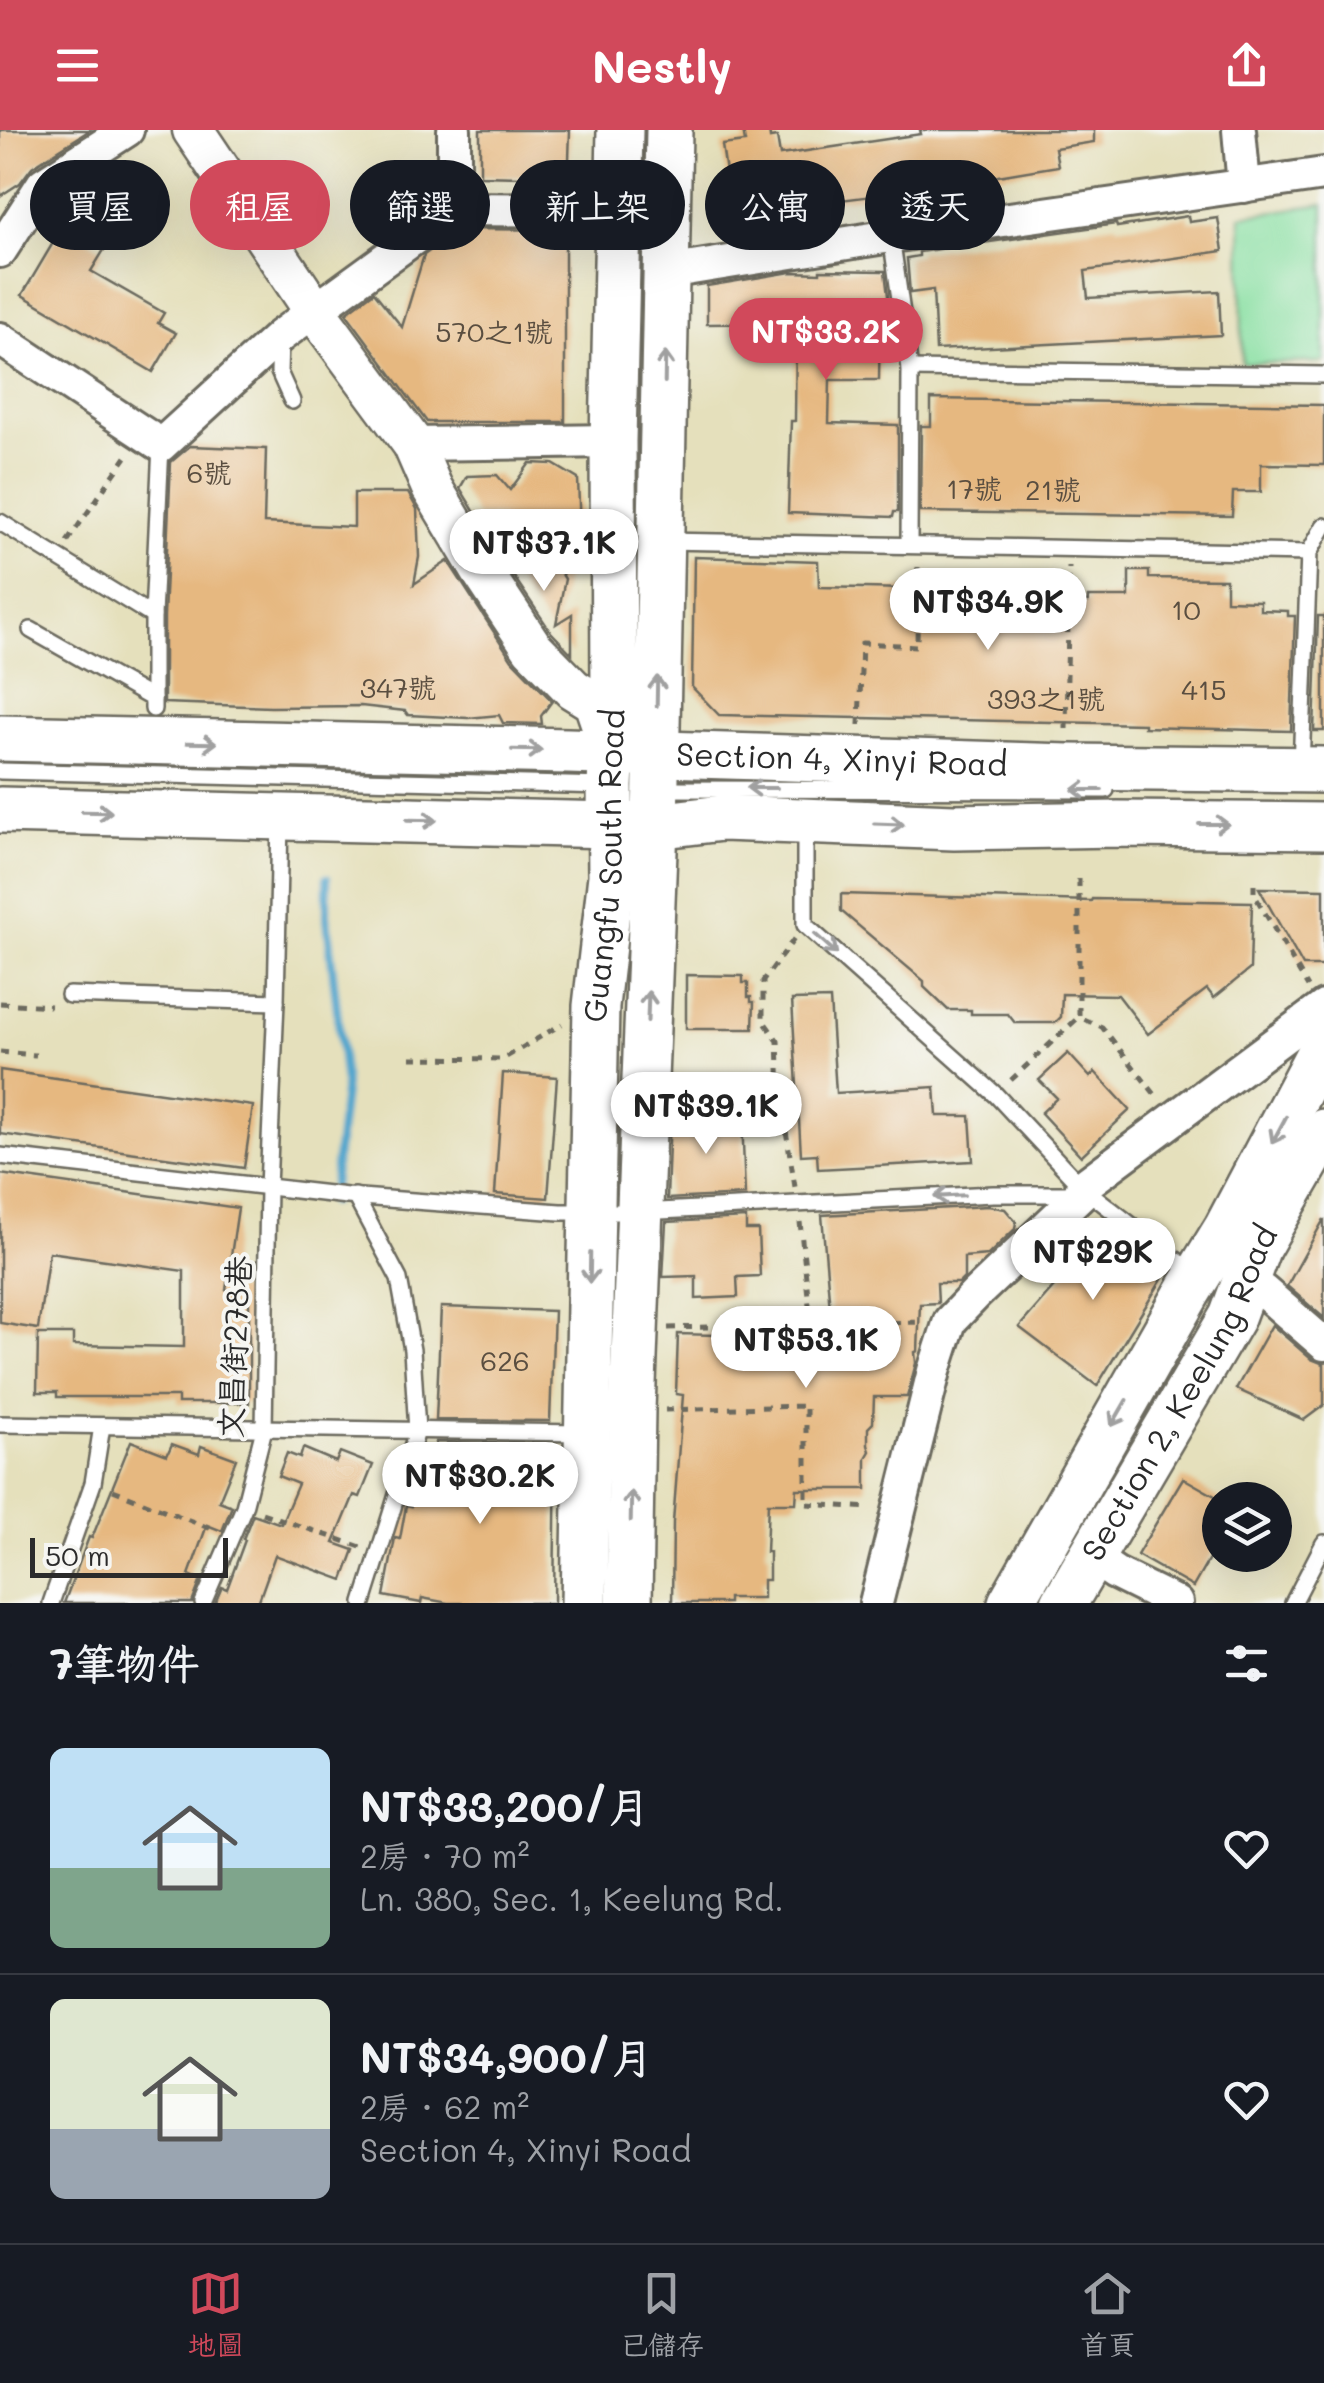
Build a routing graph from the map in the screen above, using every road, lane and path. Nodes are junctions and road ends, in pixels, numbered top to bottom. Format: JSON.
{"nodes":[{"id":1,"x":127,"y":130,"type":"edge"},
{"id":2,"x":194,"y":130,"type":"edge"},
{"id":3,"x":454,"y":130,"type":"edge"},
{"id":4,"x":620,"y":130,"type":"edge"},
{"id":5,"x":669,"y":130,"type":"edge"},
{"id":6,"x":1239,"y":130,"type":"edge"},
{"id":7,"x":454,"y":160,"type":"edge"},
{"id":8,"x":619,"y":160,"type":"edge"},
{"id":9,"x":1324,"y":174,"type":"edge"},
{"id":10,"x":1244,"y":186,"type":"junction"},
{"id":11,"x":1005,"y":220,"type":"edge"},
{"id":12,"x":865,"y":240,"type":"edge"},
{"id":13,"x":402,"y":250,"type":"edge"},
{"id":14,"x":617,"y":250,"type":"edge"},
{"id":15,"x":893,"y":250,"type":"edge"},
{"id":16,"x":0,"y":251,"type":"edge"},
{"id":17,"x":667,"y":272,"type":"junction"},
{"id":18,"x":301,"y":329,"type":"junction"},
{"id":19,"x":0,"y":339,"type":"edge"},
{"id":20,"x":910,"y":368,"type":"junction"},
{"id":21,"x":1324,"y":376,"type":"edge"},
{"id":22,"x":292,"y":401,"type":"dead end"},
{"id":23,"x":152,"y":439,"type":"junction"},
{"id":24,"x":614,"y":441,"type":"junction"},
{"id":25,"x":413,"y":444,"type":"junction"},
{"id":26,"x":0,"y":522,"type":"edge"},
{"id":27,"x":1324,"y":526,"type":"edge"},
{"id":28,"x":661,"y":541,"type":"junction"},
{"id":29,"x":913,"y":546,"type":"junction"},
{"id":30,"x":1070,"y":548,"type":"junction"},
{"id":31,"x":1309,"y":553,"type":"junction"},
{"id":32,"x":57,"y":557,"type":"junction"},
{"id":33,"x":152,"y":616,"type":"junction"},
{"id":34,"x":31,"y":630,"type":"dead end"},
{"id":35,"x":859,"y":725,"type":"dead end"},
{"id":36,"x":1066,"y":729,"type":"dead end"},
{"id":37,"x":0,"y":738,"type":"edge"},
{"id":38,"x":1312,"y":769,"type":"edge"},
{"id":39,"x":0,"y":771,"type":"edge"},
{"id":40,"x":633,"y":789,"type":"junction"},
{"id":41,"x":1113,"y":790,"type":"dead end"},
{"id":42,"x":0,"y":810,"type":"edge"},
{"id":43,"x":280,"y":817,"type":"junction"},
{"id":44,"x":805,"y":821,"type":"junction"},
{"id":45,"x":1324,"y":826,"type":"edge"},
{"id":46,"x":1080,"y":879,"type":"dead end"},
{"id":47,"x":1254,"y":884,"type":"dead end"},
{"id":48,"x":805,"y":924,"type":"junction"},
{"id":49,"x":70,"y":995,"type":"joint"},
{"id":50,"x":1316,"y":997,"type":"edge"},
{"id":51,"x":276,"y":1002,"type":"junction"},
{"id":52,"x":0,"y":1003,"type":"edge"},
{"id":53,"x":596,"y":1006,"type":"junction"},
{"id":54,"x":1079,"y":1018,"type":"junction"},
{"id":55,"x":1324,"y":1044,"type":"edge"},
{"id":56,"x":0,"y":1052,"type":"edge"},
{"id":57,"x":36,"y":1055,"type":"dead end"},
{"id":58,"x":411,"y":1058,"type":"dead end"},
{"id":59,"x":645,"y":1088,"type":"junction"},
{"id":60,"x":780,"y":1093,"type":"junction"},
{"id":61,"x":996,"y":1094,"type":"junction"},
{"id":62,"x":1163,"y":1105,"type":"dead end"},
{"id":63,"x":1324,"y":1132,"type":"edge"},
{"id":64,"x":0,"y":1156,"type":"edge"},
{"id":65,"x":268,"y":1188,"type":"junction"},
{"id":66,"x":1082,"y":1190,"type":"junction"},
{"id":67,"x":351,"y":1196,"type":"junction"},
{"id":68,"x":798,"y":1204,"type":"junction"},
{"id":69,"x":591,"y":1211,"type":"junction"},
{"id":70,"x":640,"y":1212,"type":"junction"},
{"id":71,"x":1222,"y":1278,"type":"junction"},
{"id":72,"x":950,"y":1321,"type":"junction"},
{"id":73,"x":811,"y":1322,"type":"junction"},
{"id":74,"x":636,"y":1329,"type":"junction"},
{"id":75,"x":1324,"y":1344,"type":"edge"},
{"id":76,"x":632,"y":1409,"type":"junction"},
{"id":77,"x":0,"y":1424,"type":"edge"},
{"id":78,"x":102,"y":1426,"type":"junction"},
{"id":79,"x":264,"y":1429,"type":"junction"},
{"id":80,"x":417,"y":1431,"type":"junction"},
{"id":81,"x":587,"y":1433,"type":"junction"},
{"id":82,"x":93,"y":1483,"type":"junction"},
{"id":83,"x":244,"y":1507,"type":"junction"},
{"id":84,"x":898,"y":1510,"type":"junction"},
{"id":85,"x":231,"y":1536,"type":"junction"},
{"id":86,"x":1324,"y":1542,"type":"edge"},
{"id":87,"x":378,"y":1553,"type":"junction"},
{"id":88,"x":1090,"y":1556,"type":"junction"},
{"id":89,"x":52,"y":1603,"type":"edge"},
{"id":90,"x":203,"y":1603,"type":"edge"},
{"id":91,"x":363,"y":1603,"type":"edge"},
{"id":92,"x":584,"y":1603,"type":"edge"},
{"id":93,"x":630,"y":1603,"type":"edge"},
{"id":94,"x":876,"y":1603,"type":"edge"},
{"id":95,"x":1010,"y":1603,"type":"edge"},
{"id":96,"x":1064,"y":1603,"type":"edge"},
{"id":97,"x":1176,"y":1603,"type":"edge"},
{"id":98,"x":1293,"y":1603,"type":"edge"}],
"edges":[{"from":1,"to":16,"type":"street"},
{"from":2,"to":18,"type":"street"},
{"from":3,"to":7,"type":"street"},
{"from":4,"to":8,"type":"main road","name":"Guangfu South Road"},
{"from":5,"to":17,"type":"main road","name":"Guangfu South Road"},
{"from":6,"to":10,"type":"street"},
{"from":9,"to":10,"type":"street"},
{"from":10,"to":11,"type":"street"},
{"from":12,"to":17,"type":"street"},
{"from":13,"to":18,"type":"street"},
{"from":14,"to":24,"type":"main road","name":"Guangfu South Road"},
{"from":15,"to":20,"type":"lane"},
{"from":28,"to":17,"type":"main road","name":"Guangfu South Road","one_way":true},
{"from":18,"to":22,"type":"lane"},
{"from":18,"to":23,"type":"street"},
{"from":18,"to":25,"type":"street"},
{"from":19,"to":23,"type":"street"},
{"from":20,"to":21,"type":"lane"},
{"from":20,"to":29,"type":"lane"},
{"from":23,"to":32,"type":"path"},
{"from":23,"to":33,"type":"lane"},
{"from":24,"to":25,"type":"street"},
{"from":24,"to":40,"type":"main road","name":"Guangfu South Road"},
{"from":25,"to":40,"type":"street"},
{"from":26,"to":32,"type":"lane"},
{"from":27,"to":31,"type":"lane"},
{"from":28,"to":29,"type":"lane"},
{"from":40,"to":28,"type":"main road","name":"Guangfu South Road","one_way":true},
{"from":29,"to":30,"type":"lane"},
{"from":29,"to":35,"type":"path"},
{"from":30,"to":31,"type":"lane"},
{"from":30,"to":36,"type":"path"},
{"from":31,"to":38,"type":"lane"},
{"from":32,"to":33,"type":"lane"},
{"from":33,"to":34,"type":"lane"},
{"from":37,"to":40,"type":"main road","name":"Section 4, Xinyi Road","one_way":true},
{"from":38,"to":40,"type":"main road","name":"Section 4, Xinyi Road"},
{"from":39,"to":40,"type":"lane","name":"Section 4, Xinyi Road"},
{"from":41,"to":40,"type":"lane","one_way":true},
{"from":43,"to":40,"type":"main road","name":"Section 4, Xinyi Road","one_way":true},
{"from":40,"to":44,"type":"main road","name":"Section 4, Xinyi Road"},
{"from":40,"to":53,"type":"main road","name":"Guangfu South Road"},
{"from":59,"to":40,"type":"main road","name":"Guangfu South Road","one_way":true},
{"from":42,"to":43,"type":"main road","name":"Section 4, Xinyi Road","one_way":true},
{"from":43,"to":51,"type":"lane","name":"文昌街278巷"},
{"from":44,"to":45,"type":"main road","name":"Section 4, Xinyi Road","one_way":true},
{"from":44,"to":48,"type":"lane"},
{"from":46,"to":54,"type":"path"},
{"from":47,"to":50,"type":"path"},
{"from":48,"to":60,"type":"path"},
{"from":48,"to":61,"type":"lane","one_way":true},
{"from":49,"to":51,"type":"lane"},
{"from":49,"to":52,"type":"path"},
{"from":50,"to":66,"type":"street"},
{"from":51,"to":65,"type":"lane","name":"文昌街278巷"},
{"from":53,"to":58,"type":"path"},
{"from":53,"to":69,"type":"main road","name":"Guangfu South Road"},
{"from":54,"to":61,"type":"path"},
{"from":54,"to":62,"type":"path"},
{"from":55,"to":71,"type":"main road","name":"Section 2, Keelung Road","one_way":true},
{"from":56,"to":57,"type":"path"},
{"from":59,"to":60,"type":"path"},
{"from":59,"to":70,"type":"main road","name":"Guangfu South Road"},
{"from":60,"to":68,"type":"path"},
{"from":61,"to":66,"type":"lane"},
{"from":63,"to":71,"type":"main road","name":"Section 2, Keelung Road"},
{"from":64,"to":65,"type":"lane"},
{"from":65,"to":67,"type":"lane"},
{"from":65,"to":79,"type":"lane","name":"文昌街278巷"},
{"from":66,"to":68,"type":"lane","one_way":true},
{"from":66,"to":71,"type":"lane"},
{"from":66,"to":72,"type":"street"},
{"from":67,"to":69,"type":"lane"},
{"from":67,"to":80,"type":"lane"},
{"from":68,"to":70,"type":"lane"},
{"from":68,"to":73,"type":"path"},
{"from":69,"to":70,"type":"lane"},
{"from":69,"to":81,"type":"main road","name":"Guangfu South Road","one_way":true},
{"from":70,"to":74,"type":"main road","name":"Guangfu South Road"},
{"from":71,"to":75,"type":"street"},
{"from":71,"to":88,"type":"main road","name":"Section 2, Keelung Road"},
{"from":71,"to":95,"type":"main road","name":"Section 2, Keelung Road","one_way":true},
{"from":72,"to":73,"type":"path"},
{"from":72,"to":84,"type":"street"},
{"from":73,"to":74,"type":"path"},
{"from":74,"to":76,"type":"main road","name":"Guangfu South Road"},
{"from":76,"to":84,"type":"path"},
{"from":93,"to":76,"type":"main road","name":"Guangfu South Road","one_way":true},
{"from":77,"to":78,"type":"lane"},
{"from":78,"to":79,"type":"lane"},
{"from":78,"to":82,"type":"lane"},
{"from":79,"to":80,"type":"lane"},
{"from":79,"to":83,"type":"lane","name":"文昌街278巷"},
{"from":80,"to":81,"type":"lane"},
{"from":80,"to":87,"type":"lane"},
{"from":81,"to":92,"type":"main road","name":"Guangfu South Road"},
{"from":82,"to":85,"type":"path"},
{"from":82,"to":89,"type":"lane"},
{"from":83,"to":85,"type":"lane","name":"文昌街278巷"},
{"from":83,"to":87,"type":"path"},
{"from":84,"to":94,"type":"street"},
{"from":85,"to":90,"type":"lane","name":"文昌街278巷"},
{"from":86,"to":98,"type":"lane"},
{"from":87,"to":91,"type":"lane"},
{"from":88,"to":96,"type":"main road","name":"Section 2, Keelung Road"},
{"from":88,"to":97,"type":"street"}]}
